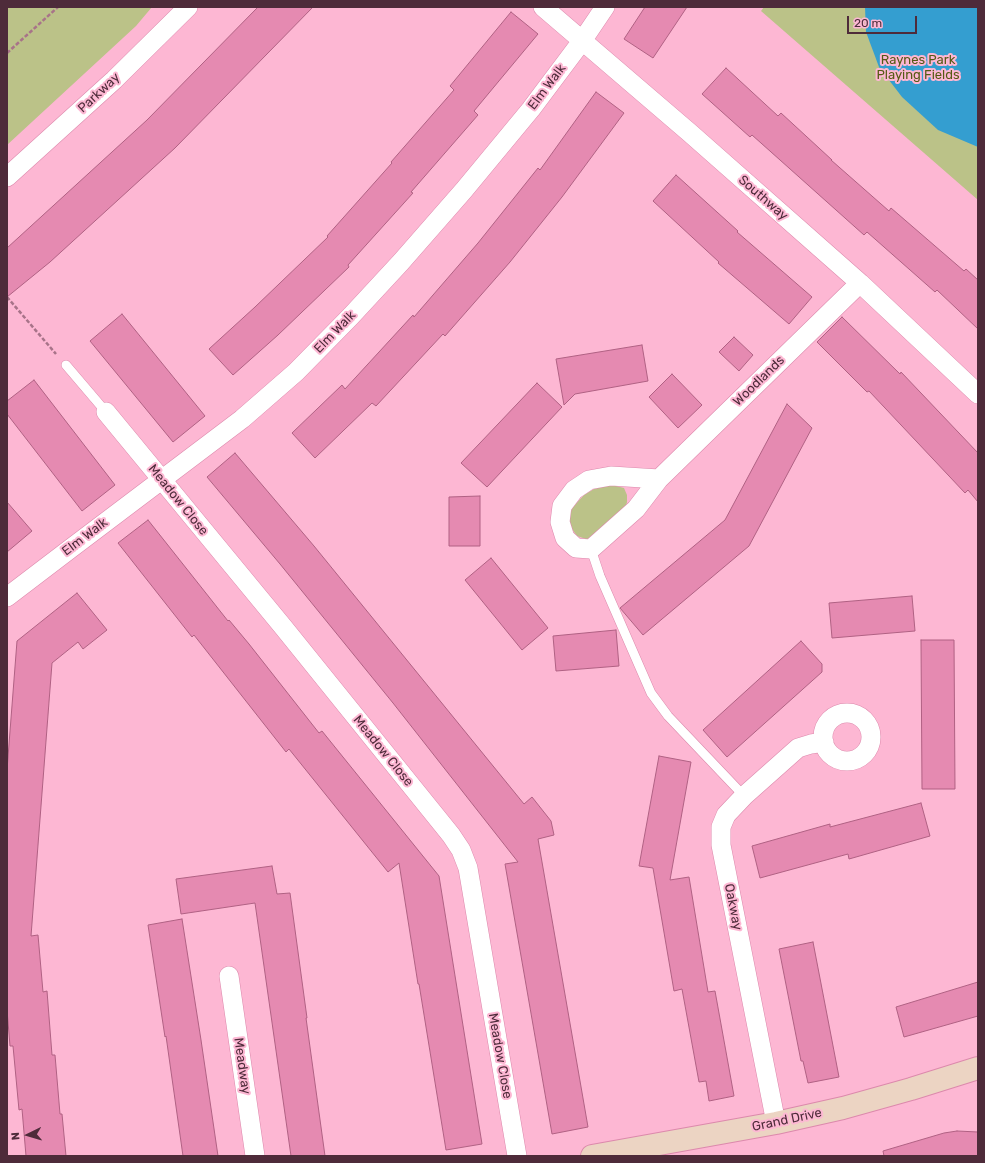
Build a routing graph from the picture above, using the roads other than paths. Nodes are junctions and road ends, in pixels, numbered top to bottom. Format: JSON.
{"nodes":[{"id":1,"x":188,"y":7,"type":"edge"},
{"id":2,"x":543,"y":7,"type":"edge"},
{"id":3,"x":605,"y":7,"type":"edge"},
{"id":4,"x":582,"y":40,"type":"junction"},
{"id":5,"x":7,"y":177,"type":"edge"},
{"id":6,"x":860,"y":283,"type":"junction"},
{"id":7,"x":66,"y":365,"type":"road end"},
{"id":8,"x":978,"y":394,"type":"edge"},
{"id":9,"x":106,"y":412,"type":"joint"},
{"id":10,"x":659,"y":479,"type":"junction"},
{"id":11,"x":162,"y":480,"type":"junction"},
{"id":12,"x":591,"y":549,"type":"junction"},
{"id":13,"x":7,"y":597,"type":"edge"},
{"id":14,"x":824,"y":742,"type":"dead end"},
{"id":15,"x":744,"y":796,"type":"junction"},
{"id":16,"x":229,"y":976,"type":"dead end"},
{"id":17,"x":978,"y":1068,"type":"edge"},
{"id":18,"x":776,"y":1123,"type":"junction"},
{"id":19,"x":628,"y":1153,"type":"edge"},
{"id":20,"x":255,"y":1156,"type":"edge"},
{"id":21,"x":517,"y":1156,"type":"edge"},
{"id":22,"x":592,"y":1156,"type":"edge"}],
"edges":[{"from":1,"to":5,"type":"street","name":"Parkway"},
{"from":2,"to":4,"type":"street","name":"Southway"},
{"from":3,"to":4,"type":"street","name":"Elm Walk"},
{"from":4,"to":6,"type":"street","name":"Southway"},
{"from":4,"to":11,"type":"street","name":"Elm Walk"},
{"from":6,"to":8,"type":"street","name":"Southway"},
{"from":6,"to":10,"type":"street","name":"Woodlands"},
{"from":7,"to":9,"type":"lane"},
{"from":9,"to":11,"type":"street","name":"Meadow Close"},
{"from":10,"to":12,"type":"street","name":"Woodlands"},
{"from":10,"to":12,"type":"street"},
{"from":11,"to":13,"type":"street","name":"Elm Walk"},
{"from":11,"to":21,"type":"street","name":"Meadow Close"},
{"from":12,"to":15,"type":"lane"},
{"from":14,"to":15,"type":"street","name":"Oakway"},
{"from":15,"to":18,"type":"street","name":"Oakway"},
{"from":16,"to":20,"type":"street","name":"Meadway"},
{"from":17,"to":18,"type":"main road","name":"Grand Drive"},
{"from":18,"to":19,"type":"main road","name":"Grand Drive"},
{"from":19,"to":22,"type":"main road","name":"Grand Drive"}]}
